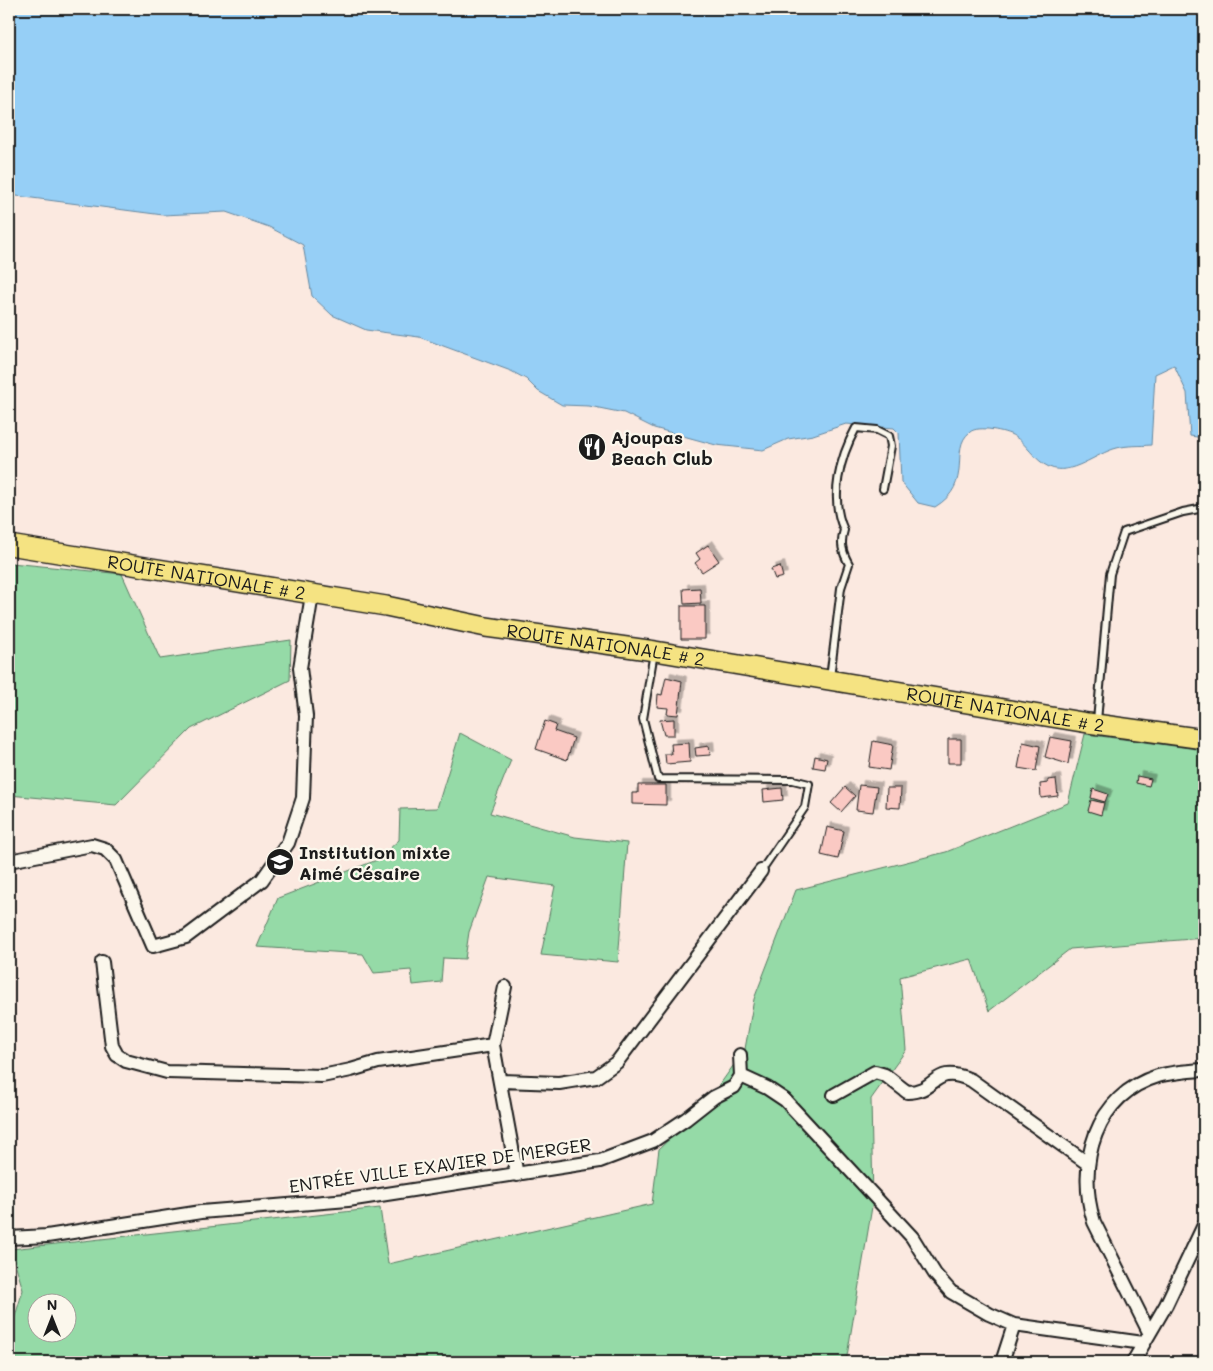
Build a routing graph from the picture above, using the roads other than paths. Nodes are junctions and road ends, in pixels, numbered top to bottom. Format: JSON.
{"nodes":[{"id":1,"x":883,"y":489,"type":"dead end"},
{"id":2,"x":1204,"y":508,"type":"edge"},
{"id":3,"x":9,"y":546,"type":"edge"},
{"id":4,"x":312,"y":595,"type":"junction"},
{"id":5,"x":655,"y":651,"type":"junction"},
{"id":6,"x":829,"y":682,"type":"junction"},
{"id":7,"x":1096,"y":724,"type":"junction"},
{"id":8,"x":1204,"y":739,"type":"edge"},
{"id":9,"x":9,"y":861,"type":"edge"},
{"id":10,"x":760,"y":871,"type":"joint"},
{"id":11,"x":102,"y":962,"type":"dead end"},
{"id":12,"x":505,"y":987,"type":"dead end"},
{"id":13,"x":493,"y":1045,"type":"junction"},
{"id":14,"x":740,"y":1054,"type":"dead end"},
{"id":15,"x":1204,"y":1070,"type":"edge"},
{"id":16,"x":741,"y":1076,"type":"junction"},
{"id":17,"x":500,"y":1081,"type":"junction"},
{"id":18,"x":834,"y":1095,"type":"dead end"},
{"id":19,"x":1087,"y":1163,"type":"junction"},
{"id":20,"x":517,"y":1175,"type":"junction"},
{"id":21,"x":1204,"y":1226,"type":"edge"},
{"id":22,"x":9,"y":1238,"type":"edge"},
{"id":23,"x":1014,"y":1325,"type":"junction"},
{"id":24,"x":1146,"y":1337,"type":"junction"},
{"id":25,"x":1002,"y":1362,"type":"edge"},
{"id":26,"x":1133,"y":1362,"type":"edge"}],
"edges":[{"from":1,"to":6,"type":"lane"},
{"from":2,"to":7,"type":"lane"},
{"from":3,"to":4,"type":"main road","name":"ROUTE NATIONALE # 2"},
{"from":4,"to":5,"type":"main road","name":"ROUTE NATIONALE # 2"},
{"from":4,"to":9,"type":"street"},
{"from":5,"to":6,"type":"main road","name":"ROUTE NATIONALE # 2"},
{"from":5,"to":10,"type":"lane"},
{"from":6,"to":7,"type":"main road","name":"ROUTE NATIONALE # 2"},
{"from":7,"to":8,"type":"main road","name":"ROUTE NATIONALE # 2"},
{"from":10,"to":17,"type":"street"},
{"from":11,"to":13,"type":"street"},
{"from":12,"to":13,"type":"street"},
{"from":13,"to":17,"type":"street"},
{"from":14,"to":16,"type":"street"},
{"from":15,"to":19,"type":"street"},
{"from":16,"to":20,"type":"street","name":"ENTRÉE VILLE EXAVIER DE MERGER"},
{"from":16,"to":23,"type":"street"},
{"from":17,"to":20,"type":"street"},
{"from":18,"to":19,"type":"street"},
{"from":19,"to":24,"type":"street"},
{"from":20,"to":22,"type":"street","name":"ENTRÉE VILLE EXAVIER DE MERGER"},
{"from":21,"to":24,"type":"street"},
{"from":23,"to":24,"type":"street"},
{"from":23,"to":25,"type":"street"},
{"from":24,"to":26,"type":"street"}]}
